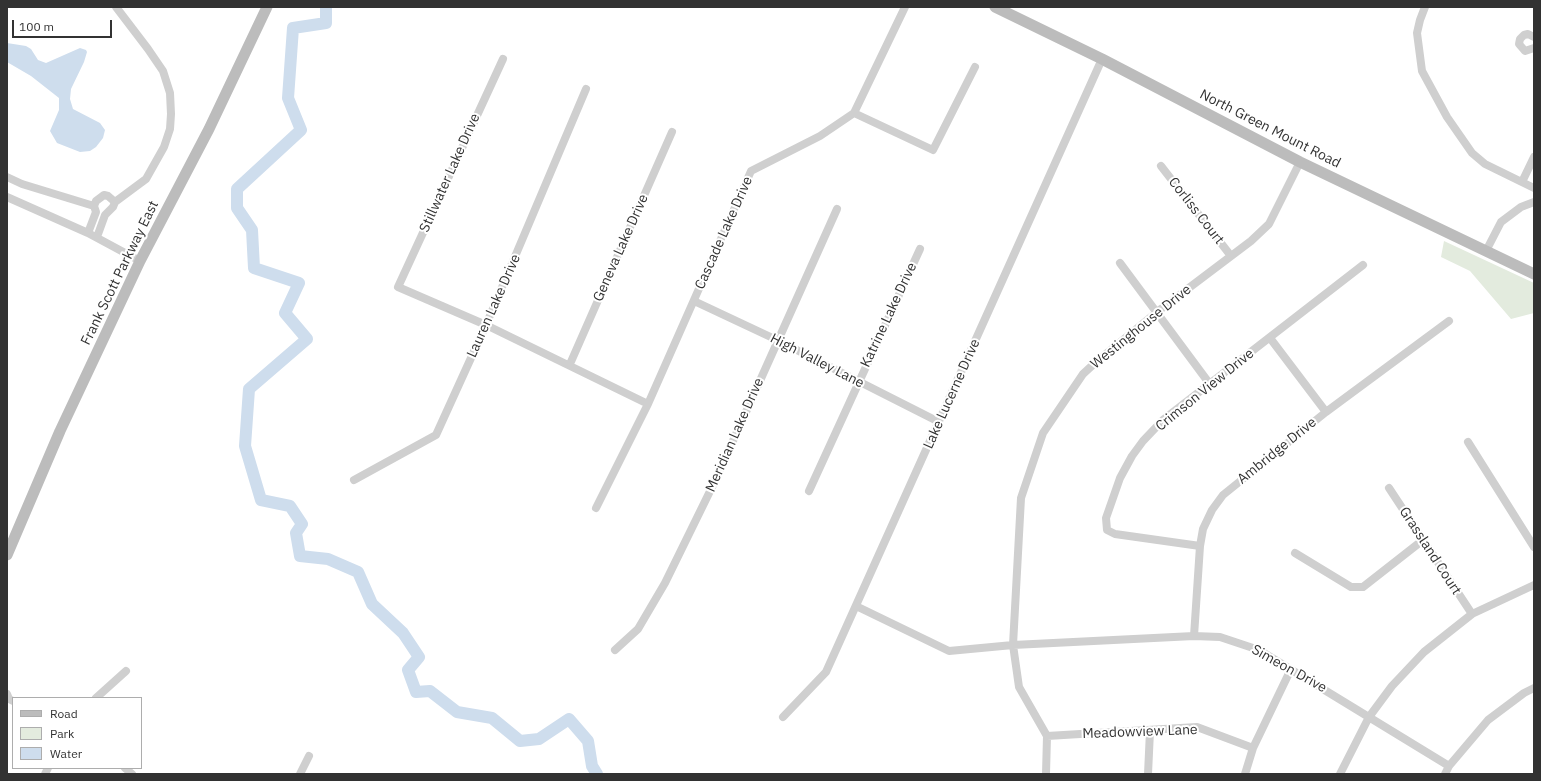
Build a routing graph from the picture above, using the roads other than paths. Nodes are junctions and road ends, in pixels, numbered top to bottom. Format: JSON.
{"nodes":[{"id":1,"x":116,"y":7,"type":"edge"},
{"id":2,"x":268,"y":7,"type":"edge"},
{"id":3,"x":905,"y":7,"type":"edge"},
{"id":4,"x":995,"y":7,"type":"edge"},
{"id":5,"x":1425,"y":7,"type":"edge"},
{"id":6,"x":1534,"y":37,"type":"edge"},
{"id":7,"x":1534,"y":48,"type":"edge"},
{"id":8,"x":502,"y":59,"type":"dead end"},
{"id":9,"x":1102,"y":59,"type":"junction"},
{"id":10,"x":975,"y":67,"type":"dead end"},
{"id":11,"x":586,"y":89,"type":"dead end"},
{"id":12,"x":854,"y":113,"type":"junction"},
{"id":13,"x":672,"y":132,"type":"dead end"},
{"id":14,"x":1534,"y":157,"type":"edge"},
{"id":15,"x":1300,"y":162,"type":"junction"},
{"id":16,"x":1161,"y":166,"type":"dead end"},
{"id":17,"x":7,"y":177,"type":"edge"},
{"id":18,"x":1522,"y":182,"type":"junction"},
{"id":19,"x":1534,"y":188,"type":"edge"},
{"id":20,"x":7,"y":197,"type":"edge"},
{"id":21,"x":115,"y":202,"type":"junction"},
{"id":22,"x":1534,"y":202,"type":"edge"},
{"id":23,"x":94,"y":206,"type":"junction"},
{"id":24,"x":837,"y":209,"type":"dead end"},
{"id":25,"x":88,"y":233,"type":"junction"},
{"id":26,"x":96,"y":237,"type":"junction"},
{"id":27,"x":920,"y":249,"type":"dead end"},
{"id":28,"x":1486,"y":252,"type":"junction"},
{"id":29,"x":1230,"y":256,"type":"junction"},
{"id":30,"x":140,"y":261,"type":"junction"},
{"id":31,"x":1120,"y":263,"type":"dead end"},
{"id":32,"x":1363,"y":265,"type":"dead end"},
{"id":33,"x":1534,"y":274,"type":"edge"},
{"id":34,"x":694,"y":301,"type":"junction"},
{"id":35,"x":1157,"y":312,"type":"junction"},
{"id":36,"x":1449,"y":320,"type":"dead end"},
{"id":37,"x":486,"y":325,"type":"junction"},
{"id":38,"x":1270,"y":338,"type":"junction"},
{"id":39,"x":777,"y":340,"type":"junction"},
{"id":40,"x":570,"y":364,"type":"junction"},
{"id":41,"x":858,"y":382,"type":"junction"},
{"id":42,"x":1209,"y":383,"type":"junction"},
{"id":43,"x":648,"y":404,"type":"junction"},
{"id":44,"x":1326,"y":412,"type":"junction"},
{"id":45,"x":939,"y":422,"type":"junction"},
{"id":46,"x":1468,"y":442,"type":"dead end"},
{"id":47,"x":354,"y":480,"type":"dead end"},
{"id":48,"x":1389,"y":488,"type":"dead end"},
{"id":49,"x":809,"y":491,"type":"dead end"},
{"id":50,"x":596,"y":508,"type":"dead end"},
{"id":51,"x":1423,"y":540,"type":"junction"},
{"id":52,"x":1200,"y":546,"type":"junction"},
{"id":53,"x":1534,"y":548,"type":"edge"},
{"id":54,"x":1295,"y":553,"type":"dead end"},
{"id":55,"x":7,"y":555,"type":"edge"},
{"id":56,"x":1534,"y":585,"type":"edge"},
{"id":57,"x":856,"y":606,"type":"junction"},
{"id":58,"x":1472,"y":614,"type":"junction"},
{"id":59,"x":1194,"y":636,"type":"junction"},
{"id":60,"x":1013,"y":645,"type":"junction"},
{"id":61,"x":615,"y":650,"type":"dead end"},
{"id":62,"x":1292,"y":669,"type":"junction"},
{"id":63,"x":126,"y":671,"type":"dead end"},
{"id":64,"x":1534,"y":688,"type":"edge"},
{"id":65,"x":97,"y":697,"type":"edge"},
{"id":66,"x":783,"y":717,"type":"dead end"},
{"id":67,"x":1369,"y":717,"type":"junction"},
{"id":68,"x":1150,"y":731,"type":"junction"},
{"id":69,"x":1047,"y":736,"type":"junction"},
{"id":70,"x":1253,"y":748,"type":"junction"},
{"id":71,"x":309,"y":756,"type":"dead end"},
{"id":72,"x":1449,"y":766,"type":"junction"},
{"id":73,"x":300,"y":774,"type":"edge"},
{"id":74,"x":1046,"y":774,"type":"edge"},
{"id":75,"x":1148,"y":774,"type":"edge"},
{"id":76,"x":1245,"y":774,"type":"edge"},
{"id":77,"x":1340,"y":774,"type":"edge"},
{"id":78,"x":1445,"y":774,"type":"edge"}],
"edges":[{"from":1,"to":21,"type":"street"},
{"from":2,"to":30,"type":"main road","name":"Frank Scott Parkway East"},
{"from":3,"to":12,"type":"street"},
{"from":4,"to":9,"type":"main road","name":"North Green Mount Road"},
{"from":5,"to":18,"type":"street"},
{"from":6,"to":7,"type":"street"},
{"from":8,"to":37,"type":"street","name":"Stillwater Lake Drive"},
{"from":9,"to":15,"type":"main road","name":"North Green Mount Road"},
{"from":9,"to":45,"type":"street","name":"Lake Lucerne Drive"},
{"from":10,"to":12,"type":"street"},
{"from":11,"to":37,"type":"street","name":"Lauren Lake Drive"},
{"from":12,"to":34,"type":"street","name":"Cascade Lake Drive"},
{"from":13,"to":40,"type":"street","name":"Geneva Lake Drive"},
{"from":14,"to":18,"type":"street"},
{"from":15,"to":28,"type":"main road","name":"North Green Mount Road"},
{"from":15,"to":29,"type":"street","name":"Westinghouse Drive"},
{"from":16,"to":29,"type":"street","name":"Corliss Court"},
{"from":17,"to":23,"type":"street"},
{"from":18,"to":19,"type":"street"},
{"from":20,"to":25,"type":"street"},
{"from":21,"to":23,"type":"street"},
{"from":21,"to":26,"type":"street"},
{"from":22,"to":28,"type":"street"},
{"from":23,"to":25,"type":"street"},
{"from":24,"to":39,"type":"street","name":"Meridian Lake Drive"},
{"from":25,"to":26,"type":"street"},
{"from":26,"to":30,"type":"street"},
{"from":27,"to":41,"type":"street","name":"Katrine Lake Drive"},
{"from":28,"to":33,"type":"main road","name":"North Green Mount Road"},
{"from":29,"to":35,"type":"street","name":"Westinghouse Drive"},
{"from":30,"to":55,"type":"main road","name":"Frank Scott Parkway East"},
{"from":31,"to":35,"type":"street"},
{"from":32,"to":38,"type":"street","name":"Crimson View Drive"},
{"from":34,"to":39,"type":"street","name":"High Valley Lane"},
{"from":34,"to":43,"type":"street","name":"Cascade Lake Drive"},
{"from":35,"to":42,"type":"street"},
{"from":35,"to":60,"type":"street","name":"Westinghouse Drive"},
{"from":36,"to":44,"type":"street","name":"Ambridge Drive"},
{"from":37,"to":40,"type":"street"},
{"from":37,"to":47,"type":"street","name":"Lauren Lake Drive"},
{"from":38,"to":42,"type":"street","name":"Crimson View Drive"},
{"from":38,"to":44,"type":"street"},
{"from":39,"to":41,"type":"street","name":"High Valley Lane"},
{"from":39,"to":61,"type":"street","name":"Meridian Lake Drive"},
{"from":40,"to":43,"type":"street"},
{"from":41,"to":45,"type":"street","name":"High Valley Lane"},
{"from":41,"to":49,"type":"street","name":"Katrine Lake Drive"},
{"from":42,"to":52,"type":"street","name":"Crimson View Drive"},
{"from":43,"to":50,"type":"street","name":"Cascade Lake Drive"},
{"from":44,"to":52,"type":"street","name":"Ambridge Drive"},
{"from":45,"to":57,"type":"street","name":"Lake Lucerne Drive"},
{"from":46,"to":53,"type":"street"},
{"from":48,"to":51,"type":"street","name":"Grassland Court"},
{"from":51,"to":54,"type":"street"},
{"from":51,"to":58,"type":"street","name":"Grassland Court"},
{"from":52,"to":59,"type":"street","name":"Ambridge Drive"},
{"from":56,"to":58,"type":"street"},
{"from":57,"to":60,"type":"street","name":"Simeon Drive"},
{"from":57,"to":66,"type":"street","name":"Lake Lucerne Drive"},
{"from":58,"to":67,"type":"street"},
{"from":59,"to":60,"type":"street","name":"Simeon Drive"},
{"from":59,"to":62,"type":"street","name":"Simeon Drive"},
{"from":60,"to":69,"type":"street","name":"Westinghouse Drive"},
{"from":62,"to":67,"type":"street","name":"Simeon Drive"},
{"from":62,"to":70,"type":"street"},
{"from":63,"to":65,"type":"street"},
{"from":64,"to":72,"type":"street"},
{"from":67,"to":72,"type":"street","name":"Simeon Drive"},
{"from":67,"to":77,"type":"street"},
{"from":68,"to":69,"type":"street","name":"Meadowview Lane"},
{"from":68,"to":70,"type":"street","name":"Meadowview Lane"},
{"from":68,"to":75,"type":"street"},
{"from":69,"to":74,"type":"street"},
{"from":70,"to":76,"type":"street"},
{"from":71,"to":73,"type":"street"},
{"from":72,"to":78,"type":"street"}]}
